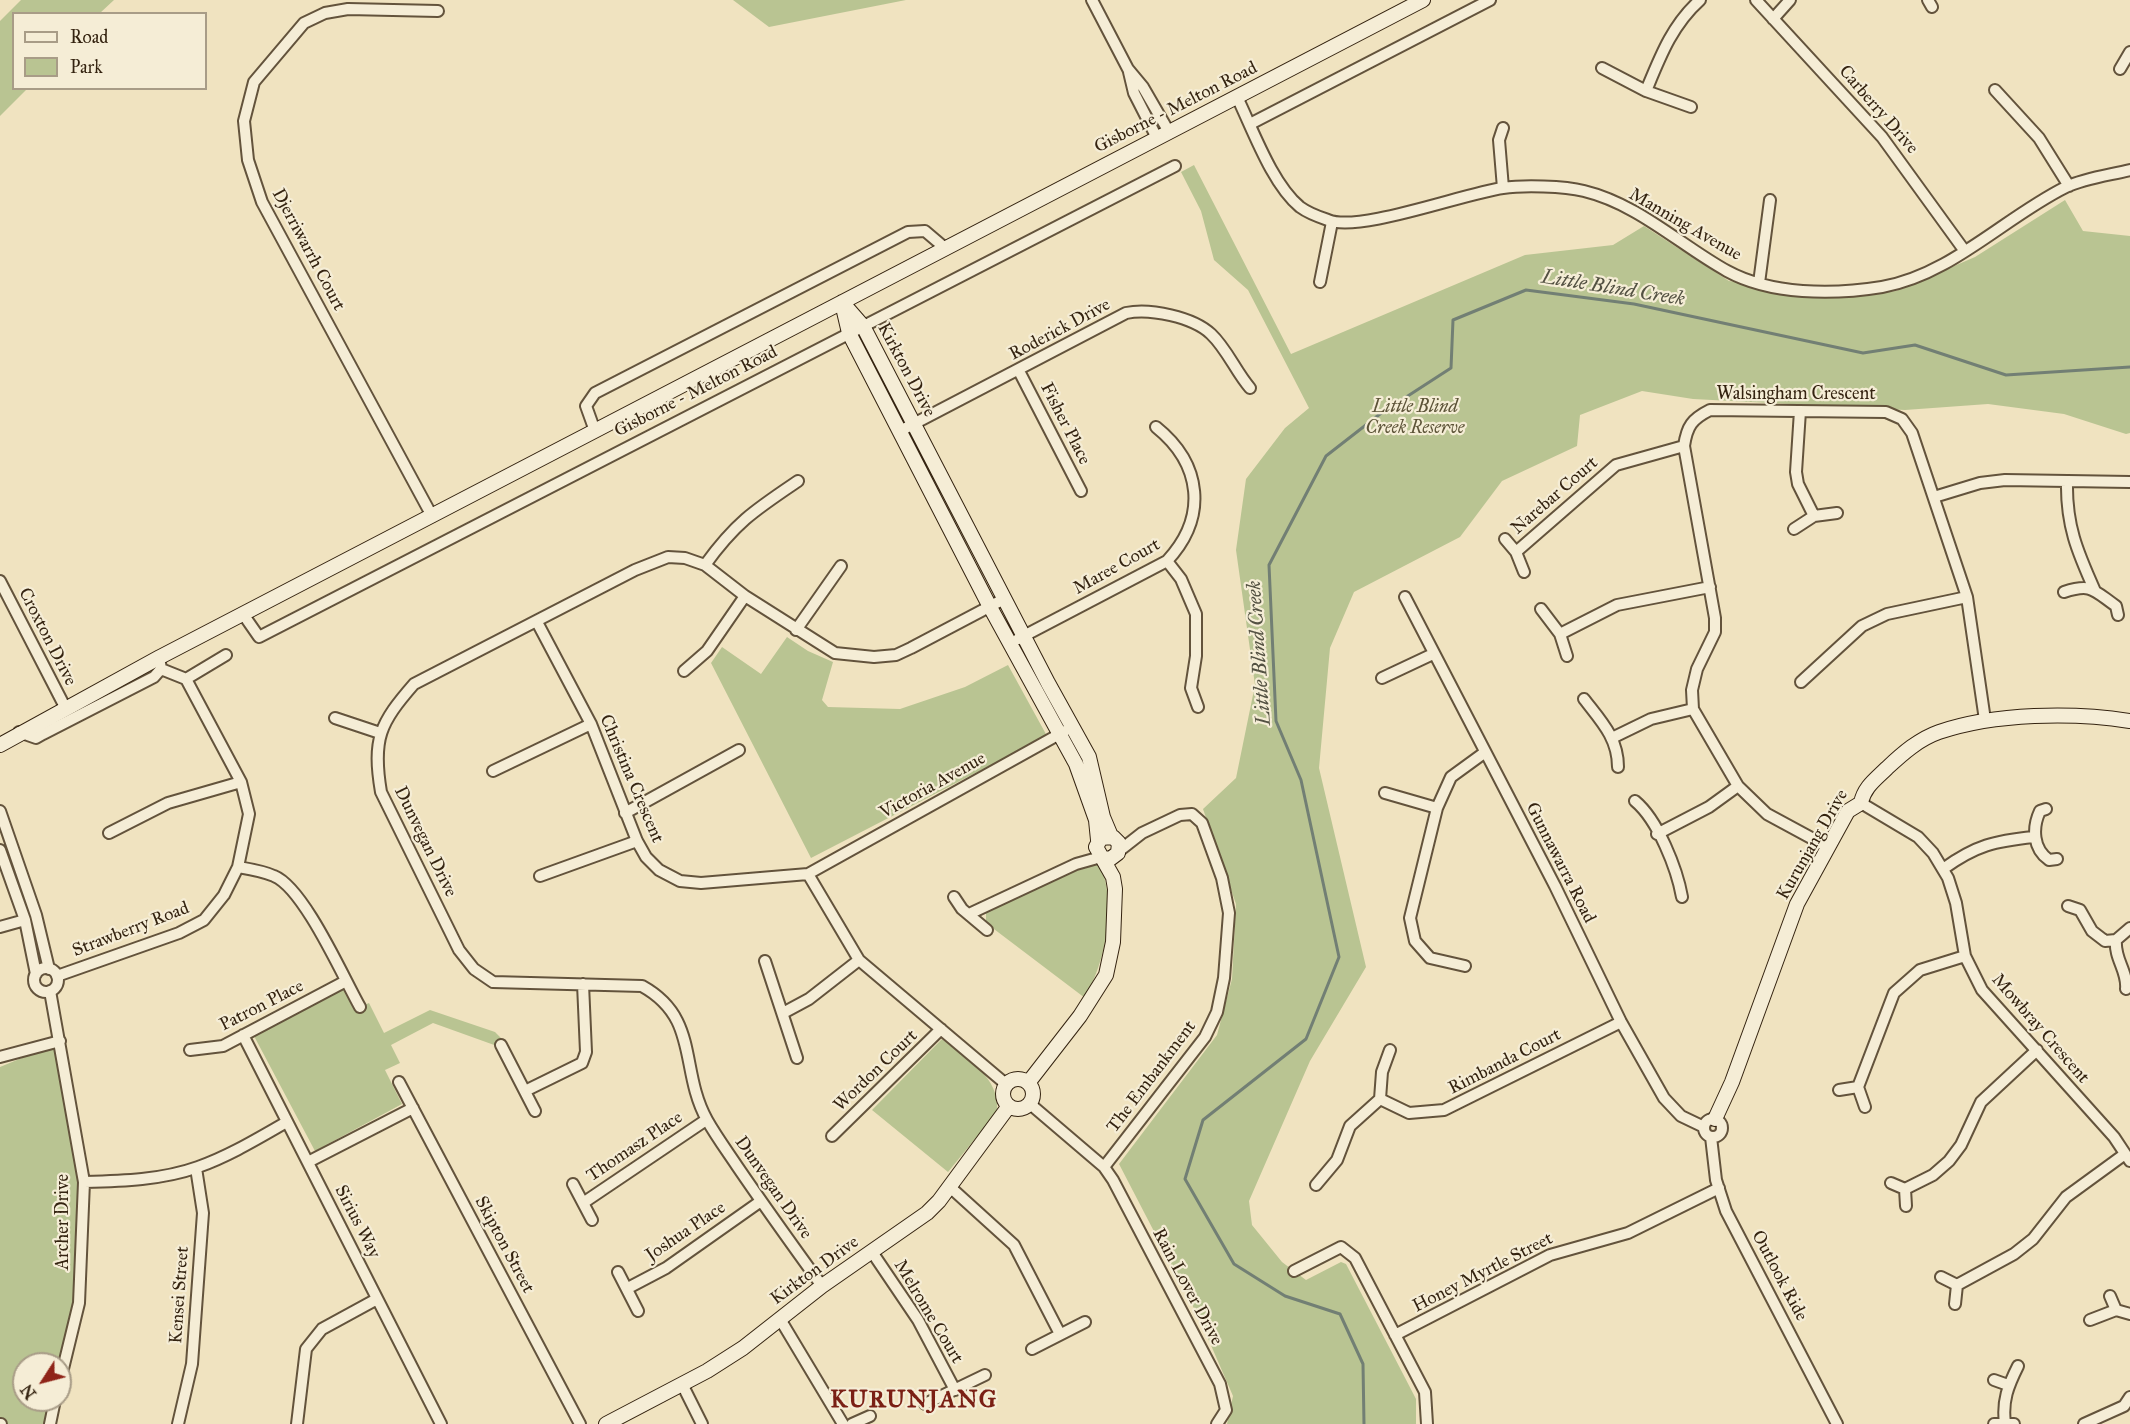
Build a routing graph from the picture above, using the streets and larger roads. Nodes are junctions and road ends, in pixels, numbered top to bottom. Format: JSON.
{"nodes":[{"id":1,"x":1092,"y":0,"type":"edge"},
{"id":2,"x":1423,"y":0,"type":"edge"},
{"id":3,"x":1490,"y":0,"type":"edge"},
{"id":4,"x":1700,"y":0,"type":"edge"},
{"id":5,"x":1756,"y":0,"type":"edge"},
{"id":6,"x":1790,"y":0,"type":"edge"},
{"id":7,"x":438,"y":11,"type":"dead end"},
{"id":8,"x":1773,"y":19,"type":"junction"},
{"id":9,"x":2130,"y":52,"type":"edge"},
{"id":10,"x":1602,"y":68,"type":"dead end"},
{"id":11,"x":2120,"y":69,"type":"dead end"},
{"id":12,"x":1995,"y":90,"type":"dead end"},
{"id":13,"x":1646,"y":91,"type":"junction"},
{"id":14,"x":1237,"y":97,"type":"junction"},
{"id":15,"x":1691,"y":106,"type":"dead end"},
{"id":16,"x":1250,"y":124,"type":"junction"},
{"id":17,"x":1503,"y":128,"type":"dead end"},
{"id":18,"x":1163,"y":135,"type":"junction"},
{"id":19,"x":1175,"y":166,"type":"dead end"},
{"id":20,"x":2130,"y":170,"type":"edge"},
{"id":21,"x":2069,"y":186,"type":"junction"},
{"id":22,"x":1503,"y":188,"type":"junction"},
{"id":23,"x":1770,"y":200,"type":"dead end"},
{"id":24,"x":1332,"y":222,"type":"junction"},
{"id":25,"x":945,"y":248,"type":"junction"},
{"id":26,"x":1964,"y":250,"type":"junction"},
{"id":27,"x":1320,"y":282,"type":"dead end"},
{"id":28,"x":1759,"y":283,"type":"junction"},
{"id":29,"x":842,"y":302,"type":"junction"},
{"id":30,"x":863,"y":326,"type":"junction"},
{"id":31,"x":849,"y":333,"type":"junction"},
{"id":32,"x":1019,"y":371,"type":"junction"},
{"id":33,"x":1250,"y":388,"type":"dead end"},
{"id":34,"x":1800,"y":411,"type":"junction"},
{"id":35,"x":914,"y":423,"type":"junction"},
{"id":36,"x":1156,"y":427,"type":"dead end"},
{"id":37,"x":595,"y":431,"type":"junction"},
{"id":38,"x":900,"y":431,"type":"junction"},
{"id":39,"x":1684,"y":446,"type":"junction"},
{"id":40,"x":798,"y":481,"type":"dead end"},
{"id":41,"x":2067,"y":481,"type":"junction"},
{"id":42,"x":2130,"y":482,"type":"edge"},
{"id":43,"x":1081,"y":491,"type":"dead end"},
{"id":44,"x":1934,"y":497,"type":"junction"},
{"id":45,"x":1837,"y":513,"type":"dead end"},
{"id":46,"x":432,"y":516,"type":"junction"},
{"id":47,"x":1814,"y":516,"type":"junction"},
{"id":48,"x":1794,"y":529,"type":"dead end"},
{"id":49,"x":1505,"y":538,"type":"dead end"},
{"id":50,"x":1516,"y":552,"type":"junction"},
{"id":51,"x":1167,"y":561,"type":"junction"},
{"id":52,"x":705,"y":566,"type":"junction"},
{"id":53,"x":841,"y":566,"type":"dead end"},
{"id":54,"x":1524,"y":572,"type":"dead end"},
{"id":55,"x":0,"y":581,"type":"edge"},
{"id":56,"x":1710,"y":587,"type":"junction"},
{"id":57,"x":2095,"y":591,"type":"junction"},
{"id":58,"x":2064,"y":592,"type":"dead end"},
{"id":59,"x":745,"y":597,"type":"junction"},
{"id":60,"x":1405,"y":597,"type":"dead end"},
{"id":61,"x":1967,"y":597,"type":"junction"},
{"id":62,"x":1004,"y":599,"type":"junction"},
{"id":63,"x":990,"y":607,"type":"junction"},
{"id":64,"x":1541,"y":609,"type":"dead end"},
{"id":65,"x":243,"y":614,"type":"junction"},
{"id":66,"x":2118,"y":615,"type":"dead end"},
{"id":67,"x":537,"y":622,"type":"junction"},
{"id":68,"x":796,"y":630,"type":"junction"},
{"id":69,"x":1560,"y":634,"type":"junction"},
{"id":70,"x":1024,"y":636,"type":"junction"},
{"id":71,"x":1010,"y":643,"type":"junction"},
{"id":72,"x":1433,"y":654,"type":"junction"},
{"id":73,"x":226,"y":655,"type":"dead end"},
{"id":74,"x":1568,"y":657,"type":"dead end"},
{"id":75,"x":160,"y":663,"type":"junction"},
{"id":76,"x":684,"y":671,"type":"dead end"},
{"id":77,"x":1382,"y":678,"type":"dead end"},
{"id":78,"x":186,"y":679,"type":"junction"},
{"id":79,"x":1801,"y":682,"type":"dead end"},
{"id":80,"x":1584,"y":699,"type":"dead end"},
{"id":81,"x":65,"y":707,"type":"junction"},
{"id":82,"x":1198,"y":707,"type":"dead end"},
{"id":83,"x":1693,"y":709,"type":"junction"},
{"id":84,"x":335,"y":718,"type":"dead end"},
{"id":85,"x":1985,"y":720,"type":"junction"},
{"id":86,"x":2130,"y":721,"type":"edge"},
{"id":87,"x":591,"y":724,"type":"junction"},
{"id":88,"x":1073,"y":726,"type":"junction"},
{"id":89,"x":17,"y":733,"type":"junction"},
{"id":90,"x":380,"y":733,"type":"junction"},
{"id":91,"x":1059,"y":734,"type":"junction"},
{"id":92,"x":1614,"y":737,"type":"junction"},
{"id":93,"x":0,"y":738,"type":"edge"},
{"id":94,"x":0,"y":745,"type":"edge"},
{"id":95,"x":739,"y":750,"type":"dead end"},
{"id":96,"x":1484,"y":753,"type":"junction"},
{"id":97,"x":1618,"y":767,"type":"dead end"},
{"id":98,"x":493,"y":771,"type":"dead end"},
{"id":99,"x":241,"y":783,"type":"junction"},
{"id":100,"x":1738,"y":786,"type":"junction"},
{"id":101,"x":1385,"y":793,"type":"dead end"},
{"id":102,"x":1635,"y":801,"type":"dead end"},
{"id":103,"x":1861,"y":803,"type":"junction"},
{"id":104,"x":1437,"y":808,"type":"junction"},
{"id":105,"x":2046,"y":808,"type":"dead end"},
{"id":106,"x":0,"y":811,"type":"edge"},
{"id":107,"x":625,"y":813,"type":"junction"},
{"id":108,"x":1142,"y":833,"type":"junction"},
{"id":109,"x":108,"y":834,"type":"dead end"},
{"id":110,"x":1657,"y":834,"type":"junction"},
{"id":111,"x":2034,"y":837,"type":"junction"},
{"id":112,"x":637,"y":841,"type":"junction"},
{"id":113,"x":1104,"y":845,"type":"junction"},
{"id":114,"x":1828,"y":847,"type":"junction"},
{"id":115,"x":0,"y":850,"type":"edge"},
{"id":116,"x":1119,"y":852,"type":"junction"},
{"id":117,"x":2057,"y":859,"type":"dead end"},
{"id":118,"x":238,"y":867,"type":"junction"},
{"id":119,"x":1943,"y":869,"type":"junction"},
{"id":120,"x":808,"y":874,"type":"junction"},
{"id":121,"x":540,"y":876,"type":"dead end"},
{"id":122,"x":1113,"y":878,"type":"junction"},
{"id":123,"x":954,"y":897,"type":"dead end"},
{"id":124,"x":1682,"y":897,"type":"dead end"},
{"id":125,"x":2068,"y":906,"type":"dead end"},
{"id":126,"x":969,"y":914,"type":"junction"},
{"id":127,"x":25,"y":920,"type":"junction"},
{"id":128,"x":0,"y":927,"type":"edge"},
{"id":129,"x":2130,"y":928,"type":"edge"},
{"id":130,"x":987,"y":930,"type":"dead end"},
{"id":131,"x":2116,"y":940,"type":"junction"},
{"id":132,"x":1965,"y":957,"type":"junction"},
{"id":133,"x":859,"y":960,"type":"junction"},
{"id":134,"x":765,"y":961,"type":"dead end"},
{"id":135,"x":1465,"y":966,"type":"dead end"},
{"id":136,"x":53,"y":973,"type":"junction"},
{"id":137,"x":36,"y":974,"type":"junction"},
{"id":138,"x":346,"y":981,"type":"junction"},
{"id":139,"x":583,"y":984,"type":"junction"},
{"id":140,"x":2126,"y":989,"type":"dead end"},
{"id":141,"x":50,"y":991,"type":"junction"},
{"id":142,"x":360,"y":1007,"type":"dead end"},
{"id":143,"x":783,"y":1012,"type":"junction"},
{"id":144,"x":1621,"y":1022,"type":"junction"},
{"id":145,"x":941,"y":1029,"type":"junction"},
{"id":146,"x":243,"y":1035,"type":"junction"},
{"id":147,"x":60,"y":1041,"type":"junction"},
{"id":148,"x":501,"y":1045,"type":"dead end"},
{"id":149,"x":190,"y":1050,"type":"dead end"},
{"id":150,"x":1390,"y":1050,"type":"dead end"},
{"id":151,"x":2037,"y":1050,"type":"junction"},
{"id":152,"x":0,"y":1057,"type":"edge"},
{"id":153,"x":797,"y":1058,"type":"dead end"},
{"id":154,"x":399,"y":1082,"type":"dead end"},
{"id":155,"x":1028,"y":1083,"type":"junction"},
{"id":156,"x":1007,"y":1085,"type":"junction"},
{"id":157,"x":1858,"y":1087,"type":"junction"},
{"id":158,"x":1839,"y":1090,"type":"dead end"},
{"id":159,"x":525,"y":1091,"type":"junction"},
{"id":160,"x":1380,"y":1099,"type":"junction"},
{"id":161,"x":1029,"y":1103,"type":"junction"},
{"id":162,"x":1009,"y":1106,"type":"junction"},
{"id":163,"x":1865,"y":1107,"type":"dead end"},
{"id":164,"x":413,"y":1108,"type":"junction"},
{"id":165,"x":535,"y":1111,"type":"dead end"},
{"id":166,"x":706,"y":1120,"type":"junction"},
{"id":167,"x":285,"y":1123,"type":"junction"},
{"id":168,"x":1710,"y":1123,"type":"junction"},
{"id":169,"x":832,"y":1136,"type":"dead end"},
{"id":170,"x":1712,"y":1137,"type":"junction"},
{"id":171,"x":2128,"y":1157,"type":"edge"},
{"id":172,"x":308,"y":1162,"type":"junction"},
{"id":173,"x":1104,"y":1167,"type":"junction"},
{"id":174,"x":196,"y":1168,"type":"junction"},
{"id":175,"x":84,"y":1182,"type":"junction"},
{"id":176,"x":1891,"y":1183,"type":"dead end"},
{"id":177,"x":573,"y":1184,"type":"dead end"},
{"id":178,"x":1316,"y":1185,"type":"dead end"},
{"id":179,"x":950,"y":1187,"type":"junction"},
{"id":180,"x":1719,"y":1188,"type":"junction"},
{"id":181,"x":1905,"y":1189,"type":"junction"},
{"id":182,"x":761,"y":1201,"type":"junction"},
{"id":183,"x":583,"y":1203,"type":"junction"},
{"id":184,"x":1905,"y":1206,"type":"dead end"},
{"id":185,"x":592,"y":1220,"type":"dead end"},
{"id":186,"x":872,"y":1252,"type":"junction"},
{"id":187,"x":1294,"y":1271,"type":"dead end"},
{"id":188,"x":618,"y":1272,"type":"dead end"},
{"id":189,"x":1941,"y":1277,"type":"dead end"},
{"id":190,"x":1957,"y":1285,"type":"junction"},
{"id":191,"x":822,"y":1286,"type":"junction"},
{"id":192,"x":628,"y":1288,"type":"junction"},
{"id":193,"x":2110,"y":1296,"type":"dead end"},
{"id":194,"x":377,"y":1299,"type":"junction"},
{"id":195,"x":1955,"y":1304,"type":"dead end"},
{"id":196,"x":2116,"y":1310,"type":"junction"},
{"id":197,"x":638,"y":1311,"type":"dead end"},
{"id":198,"x":2130,"y":1314,"type":"edge"},
{"id":199,"x":780,"y":1319,"type":"junction"},
{"id":200,"x":2090,"y":1320,"type":"dead end"},
{"id":201,"x":1085,"y":1323,"type":"dead end"},
{"id":202,"x":1060,"y":1335,"type":"junction"},
{"id":203,"x":1395,"y":1335,"type":"junction"},
{"id":204,"x":1032,"y":1349,"type":"dead end"},
{"id":205,"x":67,"y":1352,"type":"edge"},
{"id":206,"x":2018,"y":1366,"type":"dead end"},
{"id":207,"x":985,"y":1375,"type":"dead end"},
{"id":208,"x":1994,"y":1380,"type":"dead end"},
{"id":209,"x":682,"y":1384,"type":"junction"},
{"id":210,"x":2008,"y":1385,"type":"junction"},
{"id":211,"x":955,"y":1389,"type":"junction"},
{"id":212,"x":925,"y":1404,"type":"dead end"},
{"id":213,"x":2128,"y":1405,"type":"edge"},
{"id":214,"x":870,"y":1416,"type":"dead end"},
{"id":215,"x":178,"y":1424,"type":"edge"},
{"id":216,"x":297,"y":1424,"type":"edge"},
{"id":217,"x":441,"y":1424,"type":"edge"},
{"id":218,"x":580,"y":1424,"type":"edge"},
{"id":219,"x":606,"y":1424,"type":"edge"},
{"id":220,"x":702,"y":1424,"type":"edge"},
{"id":221,"x":843,"y":1424,"type":"edge"},
{"id":222,"x":852,"y":1424,"type":"edge"},
{"id":223,"x":1217,"y":1424,"type":"edge"},
{"id":224,"x":1427,"y":1424,"type":"edge"},
{"id":225,"x":1837,"y":1424,"type":"edge"},
{"id":226,"x":2004,"y":1424,"type":"edge"},
{"id":227,"x":2084,"y":1424,"type":"edge"}],
"edges":[{"from":1,"to":18,"type":"street"},
{"from":2,"to":14,"type":"street","name":"Gisborne - Melton Road"},
{"from":3,"to":16,"type":"street"},
{"from":4,"to":13,"type":"street"},
{"from":5,"to":8,"type":"street","name":"Carberry Drive"},
{"from":6,"to":8,"type":"street"},
{"from":7,"to":46,"type":"street","name":"Djerriwarrh Court"},
{"from":8,"to":26,"type":"street","name":"Carberry Drive"},
{"from":9,"to":11,"type":"street"},
{"from":10,"to":13,"type":"street"},
{"from":12,"to":21,"type":"street"},
{"from":13,"to":15,"type":"street"},
{"from":14,"to":16,"type":"street"},
{"from":14,"to":18,"type":"street","name":"Gisborne - Melton Road"},
{"from":16,"to":24,"type":"street"},
{"from":17,"to":22,"type":"street"},
{"from":18,"to":25,"type":"street","name":"Gisborne - Melton Road"},
{"from":19,"to":30,"type":"street","name":"Gisborne - Melton Road"},
{"from":20,"to":21,"type":"street","name":"Manning Avenue"},
{"from":21,"to":26,"type":"street","name":"Manning Avenue"},
{"from":22,"to":24,"type":"street","name":"Manning Avenue"},
{"from":22,"to":28,"type":"street","name":"Manning Avenue"},
{"from":23,"to":28,"type":"street"},
{"from":24,"to":27,"type":"street"},
{"from":25,"to":29,"type":"street","name":"Gisborne - Melton Road"},
{"from":25,"to":37,"type":"street","name":"Gisborne - Melton Road"},
{"from":26,"to":28,"type":"street","name":"Manning Avenue"},
{"from":29,"to":30,"type":"street","name":"Kirkton Drive"},
{"from":29,"to":31,"type":"street","name":"Kirkton Drive"},
{"from":29,"to":37,"type":"street","name":"Gisborne - Melton Road"},
{"from":30,"to":31,"type":"street","name":"Gisborne - Melton Road"},
{"from":30,"to":35,"type":"street","name":"Kirkton Drive"},
{"from":31,"to":38,"type":"street","name":"Kirkton Drive"},
{"from":31,"to":65,"type":"street","name":"Gisborne - Melton Road"},
{"from":32,"to":33,"type":"street","name":"Roderick Drive"},
{"from":32,"to":35,"type":"street","name":"Roderick Drive"},
{"from":32,"to":43,"type":"street","name":"Fisher Place"},
{"from":34,"to":39,"type":"street","name":"Walsingham Crescent"},
{"from":34,"to":44,"type":"street","name":"Walsingham Crescent"},
{"from":34,"to":47,"type":"street"},
{"from":35,"to":38,"type":"street","name":"Roderick Drive"},
{"from":35,"to":62,"type":"street","name":"Kirkton Drive"},
{"from":36,"to":51,"type":"street","name":"Maree Court"},
{"from":37,"to":46,"type":"street","name":"Gisborne - Melton Road"},
{"from":38,"to":63,"type":"street","name":"Kirkton Drive"},
{"from":39,"to":50,"type":"street","name":"Narebar Court"},
{"from":39,"to":56,"type":"street"},
{"from":40,"to":52,"type":"street"},
{"from":41,"to":42,"type":"street"},
{"from":41,"to":44,"type":"street"},
{"from":41,"to":57,"type":"street"},
{"from":44,"to":61,"type":"street","name":"Walsingham Crescent"},
{"from":45,"to":47,"type":"street"},
{"from":46,"to":65,"type":"street","name":"Gisborne - Melton Road"},
{"from":47,"to":48,"type":"street"},
{"from":49,"to":50,"type":"street","name":"Narebar Court"},
{"from":50,"to":54,"type":"street","name":"Narebar Court"},
{"from":51,"to":70,"type":"street","name":"Maree Court"},
{"from":51,"to":82,"type":"street"},
{"from":52,"to":59,"type":"street","name":"Dunvegan Drive"},
{"from":52,"to":67,"type":"street","name":"Dunvegan Drive"},
{"from":53,"to":68,"type":"street"},
{"from":55,"to":81,"type":"street","name":"Croxton Drive"},
{"from":56,"to":69,"type":"street"},
{"from":56,"to":83,"type":"street"},
{"from":57,"to":58,"type":"street"},
{"from":57,"to":66,"type":"street"},
{"from":59,"to":68,"type":"street","name":"Dunvegan Drive"},
{"from":59,"to":76,"type":"street"},
{"from":60,"to":72,"type":"street","name":"Gunnawarra Road"},
{"from":61,"to":79,"type":"street"},
{"from":61,"to":85,"type":"street","name":"Walsingham Crescent"},
{"from":62,"to":63,"type":"street","name":"Dunvegan Drive"},
{"from":62,"to":70,"type":"street","name":"Kirkton Drive"},
{"from":63,"to":68,"type":"street","name":"Dunvegan Drive"},
{"from":63,"to":71,"type":"street","name":"Kirkton Drive"},
{"from":64,"to":69,"type":"street"},
{"from":65,"to":75,"type":"street","name":"Gisborne - Melton Road"},
{"from":67,"to":87,"type":"street","name":"Christina Crescent"},
{"from":67,"to":90,"type":"street","name":"Dunvegan Drive"},
{"from":69,"to":74,"type":"street"},
{"from":70,"to":71,"type":"street","name":"Maree Court"},
{"from":70,"to":88,"type":"street","name":"Kirkton Drive"},
{"from":71,"to":91,"type":"street","name":"Kirkton Drive"},
{"from":72,"to":77,"type":"street"},
{"from":72,"to":96,"type":"street","name":"Gunnawarra Road"},
{"from":73,"to":78,"type":"street"},
{"from":75,"to":78,"type":"street"},
{"from":75,"to":81,"type":"street","name":"Gisborne - Melton Road"},
{"from":75,"to":89,"type":"street","name":"Gisborne - Melton Road"},
{"from":78,"to":99,"type":"street","name":"Strawberry Road"},
{"from":80,"to":92,"type":"street"},
{"from":81,"to":89,"type":"street","name":"Gisborne - Melton Road"},
{"from":83,"to":92,"type":"street"},
{"from":83,"to":100,"type":"street"},
{"from":84,"to":90,"type":"street"},
{"from":85,"to":86,"type":"street","name":"Kurunjang Drive"},
{"from":85,"to":103,"type":"street","name":"Kurunjang Drive"},
{"from":87,"to":98,"type":"street"},
{"from":87,"to":107,"type":"street","name":"Christina Crescent"},
{"from":88,"to":91,"type":"street","name":"Victoria Avenue"},
{"from":88,"to":113,"type":"street","name":"Kirkton Drive"},
{"from":89,"to":93,"type":"street","name":"Gisborne - Melton Road"},
{"from":89,"to":94,"type":"street","name":"Gisborne - Melton Road"},
{"from":90,"to":139,"type":"street","name":"Dunvegan Drive"},
{"from":91,"to":113,"type":"street","name":"Kirkton Drive"},
{"from":91,"to":120,"type":"street","name":"Victoria Avenue"},
{"from":92,"to":97,"type":"street"},
{"from":95,"to":107,"type":"street"},
{"from":96,"to":104,"type":"street"},
{"from":96,"to":144,"type":"street","name":"Gunnawarra Road"},
{"from":99,"to":109,"type":"street"},
{"from":99,"to":118,"type":"street","name":"Strawberry Road"},
{"from":100,"to":110,"type":"street"},
{"from":100,"to":114,"type":"street"},
{"from":101,"to":104,"type":"street"},
{"from":102,"to":110,"type":"street"},
{"from":103,"to":114,"type":"street","name":"Kurunjang Drive"},
{"from":103,"to":119,"type":"street","name":"Mowbray Crescent"},
{"from":104,"to":135,"type":"street"},
{"from":105,"to":111,"type":"street"},
{"from":106,"to":136,"type":"street"},
{"from":107,"to":112,"type":"street","name":"Christina Crescent"},
{"from":108,"to":113,"type":"street","name":"The Embankment"},
{"from":108,"to":116,"type":"street","name":"The Embankment"},
{"from":108,"to":173,"type":"street","name":"The Embankment"},
{"from":110,"to":124,"type":"street"},
{"from":111,"to":117,"type":"street"},
{"from":111,"to":119,"type":"street"},
{"from":112,"to":120,"type":"street","name":"Christina Crescent"},
{"from":112,"to":121,"type":"street"},
{"from":113,"to":116,"type":"street"},
{"from":113,"to":122,"type":"street","name":"Kirkton Drive"},
{"from":113,"to":126,"type":"street","name":"The Embankment"},
{"from":114,"to":168,"type":"street","name":"Kurunjang Drive"},
{"from":115,"to":127,"type":"street"},
{"from":116,"to":122,"type":"street","name":"Kirkton Drive"},
{"from":118,"to":136,"type":"street","name":"Strawberry Road"},
{"from":118,"to":138,"type":"street"},
{"from":119,"to":132,"type":"street","name":"Mowbray Crescent"},
{"from":120,"to":133,"type":"street"},
{"from":122,"to":155,"type":"street","name":"Kirkton Drive"},
{"from":123,"to":126,"type":"street"},
{"from":125,"to":131,"type":"street"},
{"from":126,"to":130,"type":"street"},
{"from":127,"to":128,"type":"street"},
{"from":127,"to":137,"type":"street"},
{"from":129,"to":131,"type":"street"},
{"from":131,"to":140,"type":"street"},
{"from":132,"to":151,"type":"street","name":"Mowbray Crescent"},
{"from":132,"to":157,"type":"street"},
{"from":133,"to":143,"type":"street"},
{"from":133,"to":145,"type":"street"},
{"from":134,"to":143,"type":"street"},
{"from":136,"to":137,"type":"street"},
{"from":136,"to":141,"type":"street"},
{"from":137,"to":141,"type":"street"},
{"from":138,"to":142,"type":"street"},
{"from":138,"to":146,"type":"street","name":"Patron Place"},
{"from":139,"to":159,"type":"street"},
{"from":139,"to":166,"type":"street","name":"Dunvegan Drive"},
{"from":141,"to":147,"type":"street","name":"Archer Drive"},
{"from":143,"to":153,"type":"street"},
{"from":144,"to":160,"type":"street","name":"Rimbanda Court"},
{"from":144,"to":168,"type":"street","name":"Gunnawarra Road"},
{"from":145,"to":156,"type":"street"},
{"from":145,"to":169,"type":"street","name":"Wordon Court"},
{"from":146,"to":149,"type":"street","name":"Patron Place"},
{"from":146,"to":167,"type":"street","name":"Sirius Way"},
{"from":147,"to":152,"type":"street"},
{"from":147,"to":175,"type":"street","name":"Archer Drive"},
{"from":148,"to":159,"type":"street"},
{"from":150,"to":160,"type":"street"},
{"from":151,"to":171,"type":"street","name":"Mowbray Crescent"},
{"from":151,"to":181,"type":"street"},
{"from":154,"to":164,"type":"street","name":"Skipton Street"},
{"from":155,"to":156,"type":"street"},
{"from":155,"to":161,"type":"street"},
{"from":156,"to":162,"type":"street"},
{"from":157,"to":158,"type":"street"},
{"from":157,"to":163,"type":"street"},
{"from":159,"to":165,"type":"street"},
{"from":160,"to":178,"type":"street"},
{"from":161,"to":162,"type":"street"},
{"from":161,"to":173,"type":"street"},
{"from":162,"to":179,"type":"street","name":"Kirkton Drive"},
{"from":164,"to":172,"type":"street"},
{"from":164,"to":218,"type":"street","name":"Skipton Street"},
{"from":166,"to":182,"type":"street","name":"Dunvegan Drive"},
{"from":166,"to":183,"type":"street","name":"Thomasz Place"},
{"from":167,"to":172,"type":"street","name":"Sirius Way"},
{"from":167,"to":174,"type":"street"},
{"from":168,"to":170,"type":"street"},
{"from":168,"to":170,"type":"street","name":"Outlook Ride"},
{"from":170,"to":180,"type":"street","name":"Outlook Ride"},
{"from":171,"to":190,"type":"street"},
{"from":172,"to":194,"type":"street","name":"Sirius Way"},
{"from":173,"to":223,"type":"street","name":"Rain Lover Drive"},
{"from":174,"to":175,"type":"street"},
{"from":174,"to":215,"type":"street","name":"Kensei Street"},
{"from":175,"to":205,"type":"street","name":"Archer Drive"},
{"from":176,"to":181,"type":"street"},
{"from":177,"to":183,"type":"street","name":"Thomasz Place"},
{"from":179,"to":186,"type":"street","name":"Kirkton Drive"},
{"from":179,"to":202,"type":"street"},
{"from":180,"to":203,"type":"street","name":"Honey Myrtle Street"},
{"from":180,"to":225,"type":"street","name":"Outlook Ride"},
{"from":181,"to":184,"type":"street"},
{"from":182,"to":191,"type":"street","name":"Dunvegan Drive"},
{"from":182,"to":192,"type":"street","name":"Joshua Place"},
{"from":183,"to":185,"type":"street","name":"Thomasz Place"},
{"from":186,"to":191,"type":"street","name":"Kirkton Drive"},
{"from":186,"to":211,"type":"street","name":"Melrome Court"},
{"from":187,"to":203,"type":"street"},
{"from":188,"to":192,"type":"street"},
{"from":189,"to":190,"type":"street"},
{"from":190,"to":195,"type":"street"},
{"from":191,"to":199,"type":"street","name":"Kirkton Drive"},
{"from":192,"to":197,"type":"street"},
{"from":193,"to":196,"type":"street"},
{"from":194,"to":216,"type":"street"},
{"from":194,"to":217,"type":"street","name":"Sirius Way"},
{"from":196,"to":198,"type":"street"},
{"from":196,"to":200,"type":"street"},
{"from":199,"to":209,"type":"street","name":"Kirkton Drive"},
{"from":199,"to":221,"type":"street"},
{"from":201,"to":202,"type":"street"},
{"from":202,"to":204,"type":"street"},
{"from":203,"to":224,"type":"street"},
{"from":206,"to":210,"type":"street"},
{"from":207,"to":211,"type":"street","name":"Melrome Court"},
{"from":208,"to":210,"type":"street"},
{"from":209,"to":219,"type":"street","name":"Kirkton Drive"},
{"from":209,"to":220,"type":"street"},
{"from":210,"to":226,"type":"street"},
{"from":211,"to":212,"type":"street","name":"Melrome Court"},
{"from":213,"to":227,"type":"street"},
{"from":214,"to":222,"type":"street"}]}
